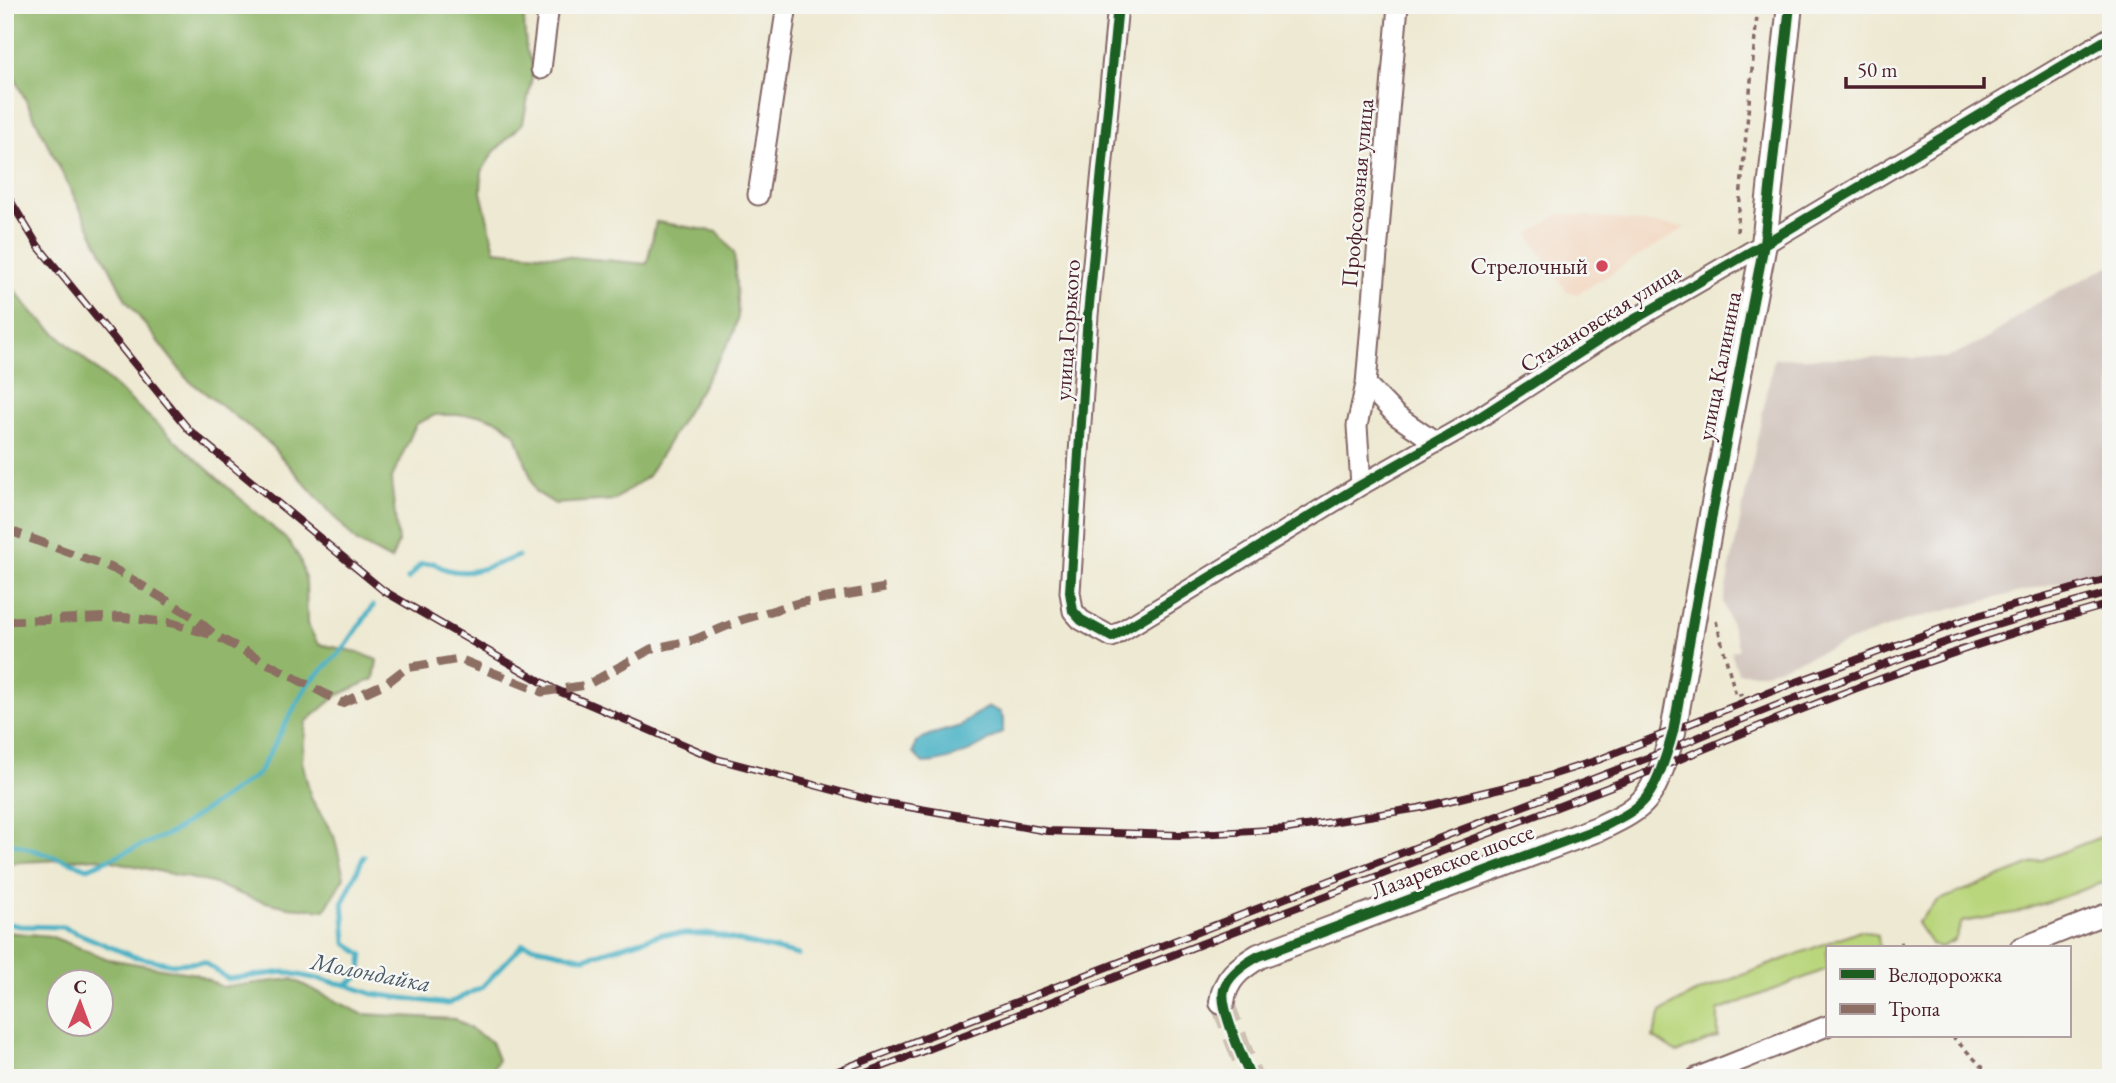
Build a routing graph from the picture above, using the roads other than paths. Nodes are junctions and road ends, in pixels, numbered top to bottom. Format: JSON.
{"nodes":[{"id":1,"x":549,"y":5,"type":"edge"},
{"id":2,"x":787,"y":5,"type":"edge"},
{"id":3,"x":1118,"y":5,"type":"edge"},
{"id":4,"x":1398,"y":5,"type":"edge"},
{"id":5,"x":1790,"y":5,"type":"edge"},
{"id":6,"x":2111,"y":37,"type":"edge"},
{"id":7,"x":541,"y":69,"type":"dead end"},
{"id":8,"x":758,"y":195,"type":"dead end"},
{"id":9,"x":1764,"y":244,"type":"junction"},
{"id":10,"x":1366,"y":384,"type":"junction"},
{"id":11,"x":1436,"y":443,"type":"junction"},
{"id":12,"x":1361,"y":485,"type":"junction"},
{"id":13,"x":1112,"y":637,"type":"joint"},
{"id":14,"x":1673,"y":732,"type":"joint"},
{"id":15,"x":2111,"y":912,"type":"edge"},
{"id":16,"x":2026,"y":946,"type":"edge"},
{"id":17,"x":1222,"y":1002,"type":"dead end"},
{"id":18,"x":1826,"y":1026,"type":"edge"},
{"id":19,"x":1696,"y":1078,"type":"edge"}],
"edges":[{"from":1,"to":7,"type":"street"},
{"from":2,"to":8,"type":"street"},
{"from":3,"to":13,"type":"street","name":"улица Горького"},
{"from":4,"to":10,"type":"street","name":"Профсоюзная улица"},
{"from":5,"to":9,"type":"street","name":"улица Калинина"},
{"from":6,"to":9,"type":"street","name":"Стахановская улица"},
{"from":9,"to":11,"type":"street","name":"Стахановская улица"},
{"from":9,"to":14,"type":"street","name":"улица Калинина"},
{"from":10,"to":11,"type":"street"},
{"from":10,"to":12,"type":"street","name":"Профсоюзная улица"},
{"from":11,"to":12,"type":"street","name":"Стахановская улица"},
{"from":12,"to":13,"type":"street","name":"Стахановская улица"},
{"from":14,"to":17,"type":"street","name":"Лазаревское шоссе"},
{"from":15,"to":16,"type":"street"},
{"from":18,"to":19,"type":"street"}]}
